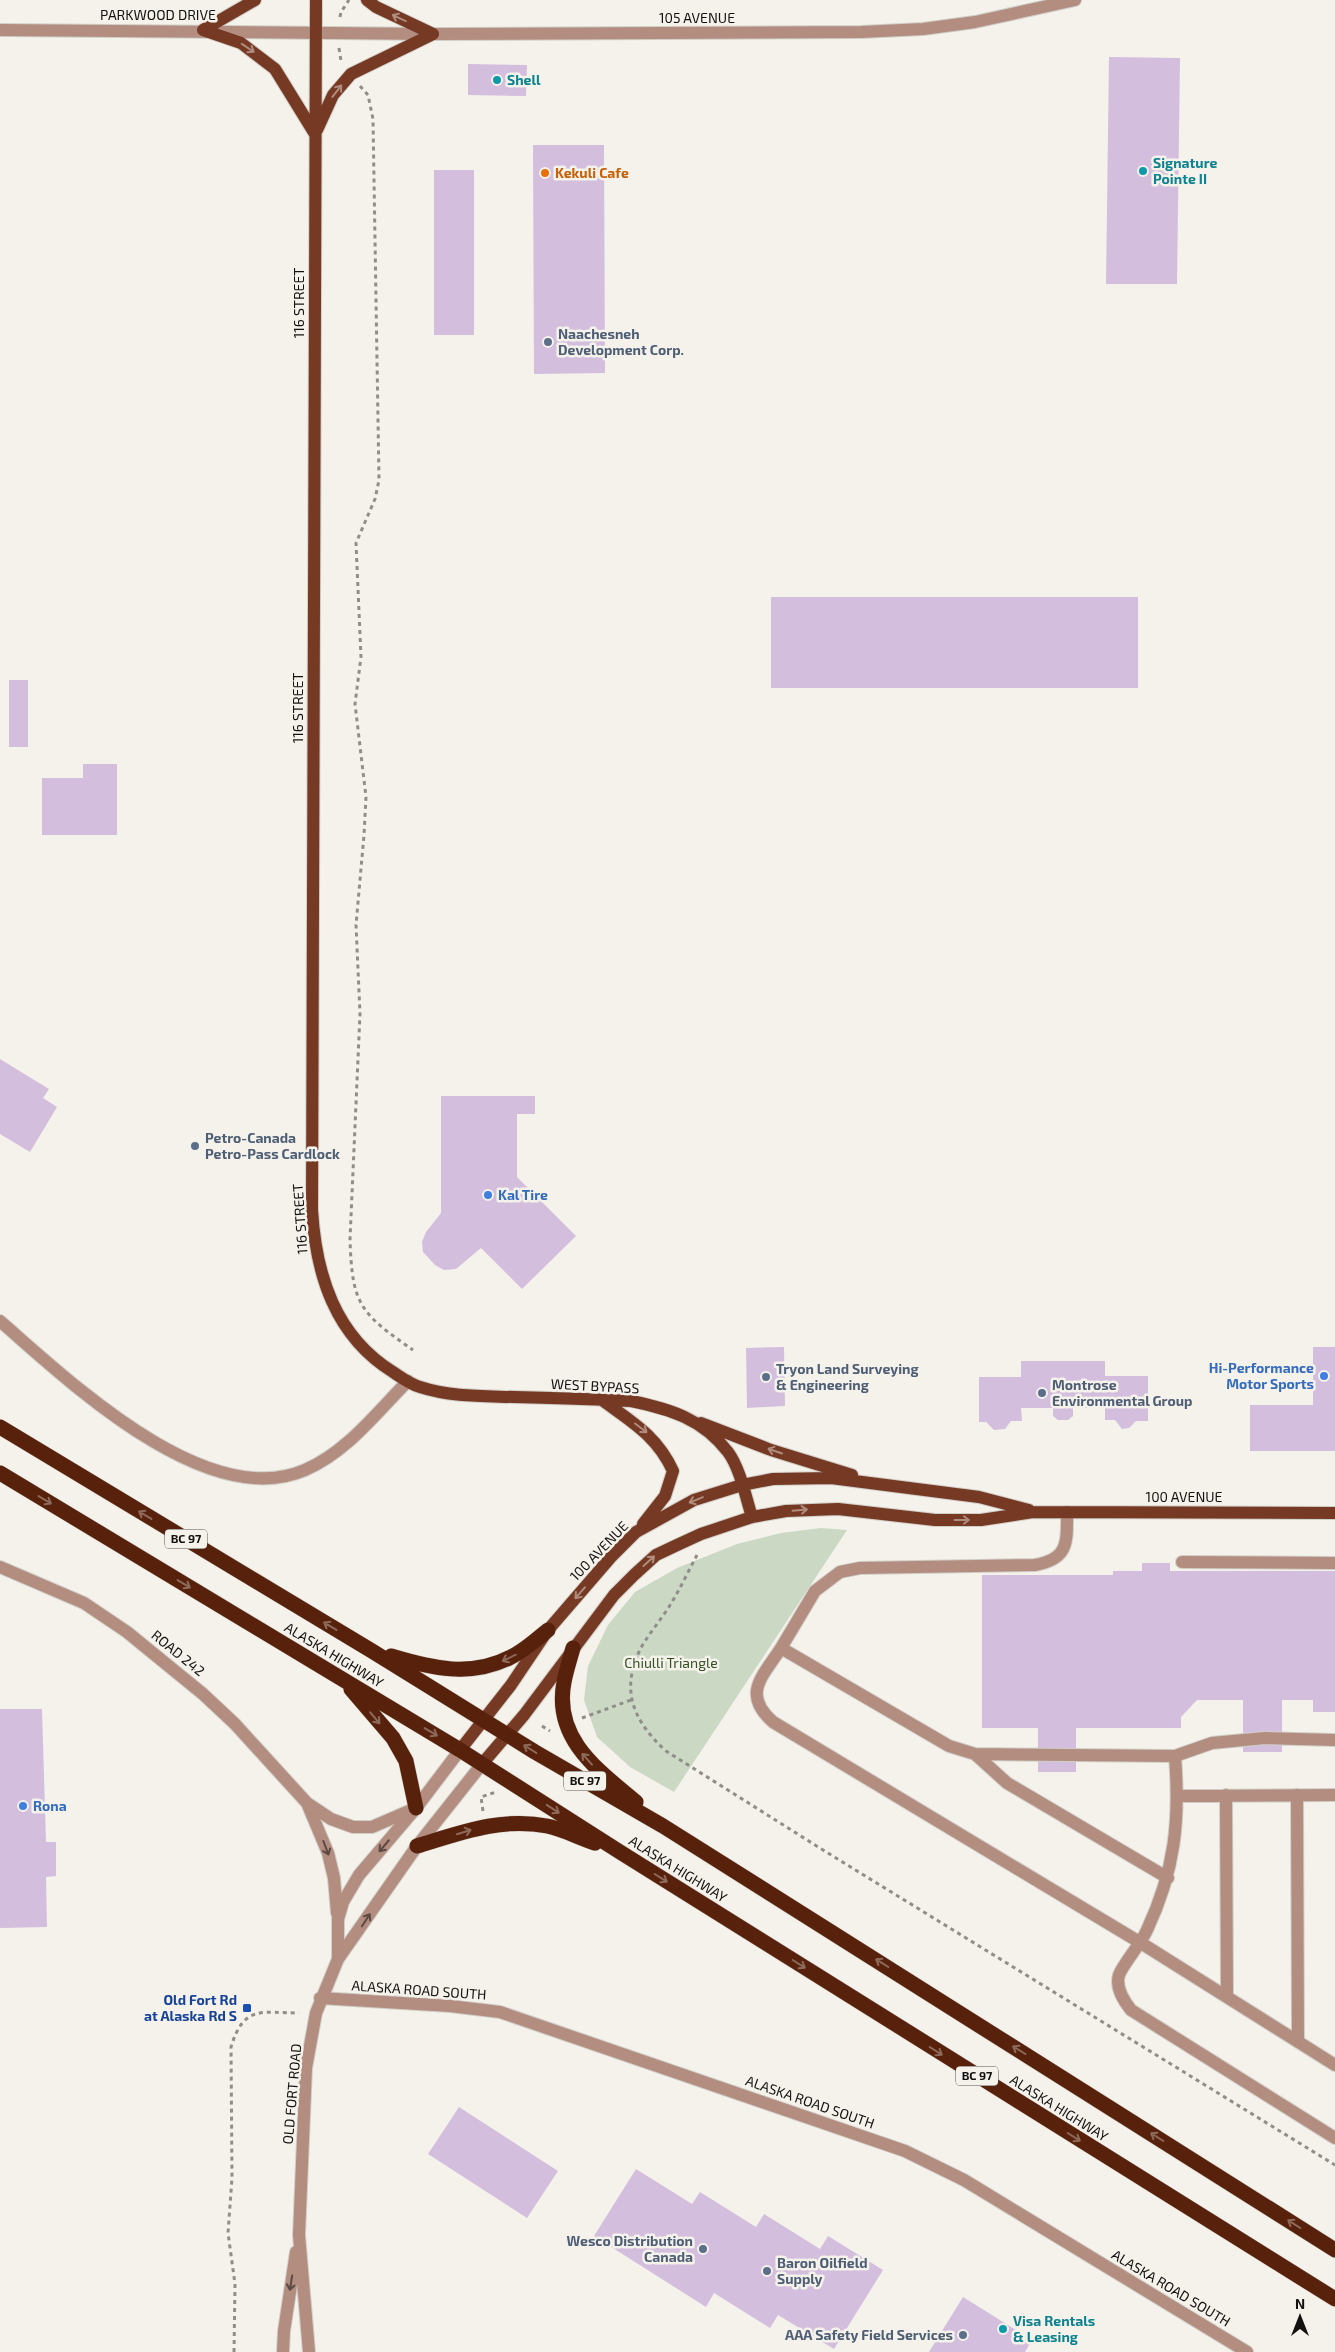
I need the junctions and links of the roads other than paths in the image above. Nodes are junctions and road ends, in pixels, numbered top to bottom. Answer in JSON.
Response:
{"nodes":[{"id":1,"x":256,"y":0,"type":"edge"},
{"id":2,"x":316,"y":0,"type":"edge"},
{"id":3,"x":367,"y":0,"type":"edge"},
{"id":4,"x":1076,"y":0,"type":"edge"},
{"id":5,"x":0,"y":30,"type":"edge"},
{"id":6,"x":202,"y":30,"type":"junction"},
{"id":7,"x":316,"y":33,"type":"junction"},
{"id":8,"x":433,"y":34,"type":"junction"},
{"id":9,"x":315,"y":134,"type":"junction"},
{"id":10,"x":0,"y":1321,"type":"edge"},
{"id":11,"x":408,"y":1382,"type":"junction"},
{"id":12,"x":602,"y":1400,"type":"junction"},
{"id":13,"x":696,"y":1421,"type":"junction"},
{"id":14,"x":0,"y":1428,"type":"edge"},
{"id":15,"x":0,"y":1473,"type":"edge"},
{"id":16,"x":889,"y":1484,"type":"junction"},
{"id":17,"x":742,"y":1485,"type":"junction"},
{"id":18,"x":1034,"y":1512,"type":"junction"},
{"id":19,"x":1067,"y":1512,"type":"junction"},
{"id":20,"x":1335,"y":1513,"type":"edge"},
{"id":21,"x":752,"y":1517,"type":"junction"},
{"id":22,"x":636,"y":1532,"type":"junction"},
{"id":23,"x":1182,"y":1562,"type":"dead end"},
{"id":24,"x":1335,"y":1563,"type":"edge"},
{"id":25,"x":0,"y":1567,"type":"edge"},
{"id":26,"x":548,"y":1630,"type":"junction"},
{"id":27,"x":573,"y":1648,"type":"junction"},
{"id":28,"x":781,"y":1648,"type":"junction"},
{"id":29,"x":372,"y":1651,"type":"junction"},
{"id":30,"x":344,"y":1681,"type":"junction"},
{"id":31,"x":485,"y":1720,"type":"junction"},
{"id":32,"x":507,"y":1734,"type":"junction"},
{"id":33,"x":1335,"y":1740,"type":"edge"},
{"id":34,"x":460,"y":1750,"type":"junction"},
{"id":35,"x":975,"y":1754,"type":"junction"},
{"id":36,"x":1175,"y":1756,"type":"junction"},
{"id":37,"x":482,"y":1764,"type":"junction"},
{"id":38,"x":1226,"y":1795,"type":"junction"},
{"id":39,"x":1297,"y":1795,"type":"junction"},
{"id":40,"x":1335,"y":1795,"type":"edge"},
{"id":41,"x":1178,"y":1796,"type":"junction"},
{"id":42,"x":307,"y":1803,"type":"junction"},
{"id":43,"x":416,"y":1808,"type":"junction"},
{"id":44,"x":663,"y":1826,"type":"junction"},
{"id":45,"x":417,"y":1846,"type":"junction"},
{"id":46,"x":620,"y":1852,"type":"junction"},
{"id":47,"x":1168,"y":1878,"type":"junction"},
{"id":48,"x":338,"y":1919,"type":"junction"},
{"id":49,"x":1141,"y":1943,"type":"junction"},
{"id":50,"x":338,"y":1960,"type":"junction"},
{"id":51,"x":1227,"y":1997,"type":"junction"},
{"id":52,"x":320,"y":1998,"type":"junction"},
{"id":53,"x":1298,"y":2042,"type":"junction"},
{"id":54,"x":1335,"y":2065,"type":"edge"},
{"id":55,"x":1335,"y":2138,"type":"edge"},
{"id":56,"x":299,"y":2235,"type":"junction"},
{"id":57,"x":1335,"y":2250,"type":"edge"},
{"id":58,"x":1270,"y":2260,"type":"junction"},
{"id":59,"x":1335,"y":2289,"type":"edge"},
{"id":60,"x":1335,"y":2299,"type":"edge"},
{"id":61,"x":284,"y":2352,"type":"edge"},
{"id":62,"x":309,"y":2352,"type":"edge"},
{"id":63,"x":1247,"y":2352,"type":"edge"}],
"edges":[{"from":1,"to":6,"type":"main road"},
{"from":2,"to":7,"type":"main road","name":"116 STREET"},
{"from":8,"to":3,"type":"main road","one_way":true},
{"from":4,"to":8,"type":"street","name":"105 AVENUE"},
{"from":5,"to":6,"type":"street","name":"PARKWOOD DRIVE"},
{"from":6,"to":7,"type":"street","name":"PARKWOOD DRIVE"},
{"from":6,"to":9,"type":"main road","one_way":true},
{"from":7,"to":8,"type":"street","name":"105 AVENUE"},
{"from":7,"to":9,"type":"main road","name":"116 STREET"},
{"from":9,"to":8,"type":"main road","one_way":true},
{"from":9,"to":11,"type":"main road","name":"116 STREET"},
{"from":10,"to":11,"type":"street"},
{"from":11,"to":12,"type":"main road","name":"WEST BYPASS"},
{"from":12,"to":13,"type":"main road","name":"WEST BYPASS"},
{"from":12,"to":22,"type":"main road","one_way":true},
{"from":16,"to":13,"type":"main road","one_way":true},
{"from":13,"to":17,"type":"main road","name":"WEST BYPASS"},
{"from":29,"to":14,"type":"highway","name":"ALASKA HIGHWAY","number":"BC 97","one_way":true},
{"from":15,"to":30,"type":"highway","name":"ALASKA HIGHWAY","number":"BC 97","one_way":true},
{"from":16,"to":17,"type":"main road","name":"100 AVENUE"},
{"from":16,"to":18,"type":"main road","name":"100 AVENUE"},
{"from":17,"to":21,"type":"main road","name":"WEST BYPASS"},
{"from":17,"to":22,"type":"main road","name":"100 AVENUE","one_way":true},
{"from":18,"to":19,"type":"main road","name":"100 AVENUE"},
{"from":21,"to":18,"type":"main road","name":"100 AVENUE","one_way":true},
{"from":19,"to":20,"type":"main road","name":"100 AVENUE"},
{"from":19,"to":28,"type":"street"},
{"from":27,"to":21,"type":"main road","name":"100 AVENUE","one_way":true},
{"from":22,"to":26,"type":"main road","name":"100 AVENUE","one_way":true},
{"from":23,"to":24,"type":"street"},
{"from":25,"to":42,"type":"street","name":"ROAD 242"},
{"from":26,"to":29,"type":"highway","one_way":true},
{"from":26,"to":31,"type":"main road","name":"100 AVENUE"},
{"from":27,"to":32,"type":"main road","name":"100 AVENUE"},
{"from":44,"to":27,"type":"highway","one_way":true},
{"from":28,"to":35,"type":"street"},
{"from":28,"to":49,"type":"street"},
{"from":29,"to":31,"type":"highway","name":"ALASKA HIGHWAY","number":"BC 97"},
{"from":30,"to":34,"type":"highway","name":"ALASKA HIGHWAY","number":"BC 97","one_way":true},
{"from":30,"to":43,"type":"highway","one_way":true},
{"from":31,"to":32,"type":"highway","name":"ALASKA HIGHWAY","number":"BC 97"},
{"from":31,"to":34,"type":"main road","name":"100 AVENUE"},
{"from":32,"to":37,"type":"main road","name":"100 AVENUE"},
{"from":44,"to":32,"type":"highway","name":"ALASKA HIGHWAY","number":"BC 97","one_way":true},
{"from":33,"to":36,"type":"street"},
{"from":34,"to":37,"type":"highway","name":"ALASKA HIGHWAY","number":"BC 97"},
{"from":34,"to":43,"type":"street","name":"OLD FORT ROAD"},
{"from":35,"to":36,"type":"street"},
{"from":35,"to":47,"type":"street"},
{"from":36,"to":41,"type":"street"},
{"from":37,"to":45,"type":"street","name":"OLD FORT ROAD"},
{"from":37,"to":46,"type":"highway","name":"ALASKA HIGHWAY","number":"BC 97","one_way":true},
{"from":38,"to":39,"type":"street"},
{"from":38,"to":41,"type":"street"},
{"from":38,"to":51,"type":"street"},
{"from":39,"to":40,"type":"street"},
{"from":39,"to":53,"type":"street"},
{"from":41,"to":47,"type":"street"},
{"from":42,"to":43,"type":"street","name":"ROAD 242"},
{"from":42,"to":48,"type":"street","name":"ROAD 242","one_way":true},
{"from":43,"to":48,"type":"street","name":"OLD FORT ROAD","one_way":true},
{"from":57,"to":44,"type":"highway","name":"ALASKA HIGHWAY","number":"BC 97","one_way":true},
{"from":45,"to":46,"type":"highway","one_way":true},
{"from":50,"to":45,"type":"street","name":"OLD FORT ROAD","one_way":true},
{"from":46,"to":58,"type":"highway","name":"ALASKA HIGHWAY","number":"BC 97","one_way":true},
{"from":47,"to":49,"type":"street"},
{"from":48,"to":50,"type":"street","name":"OLD FORT ROAD"},
{"from":49,"to":51,"type":"street"},
{"from":49,"to":55,"type":"street"},
{"from":50,"to":52,"type":"street","name":"OLD FORT ROAD"},
{"from":51,"to":53,"type":"street"},
{"from":52,"to":56,"type":"street","name":"OLD FORT ROAD"},
{"from":52,"to":63,"type":"street","name":"ALASKA ROAD SOUTH"},
{"from":53,"to":54,"type":"street"},
{"from":56,"to":61,"type":"street","name":"OLD FORT ROAD","one_way":true},
{"from":56,"to":62,"type":"street","name":"OLD FORT ROAD"},
{"from":58,"to":59,"type":"highway"},
{"from":58,"to":60,"type":"highway","name":"ALASKA HIGHWAY","number":"BC 97"}]}
